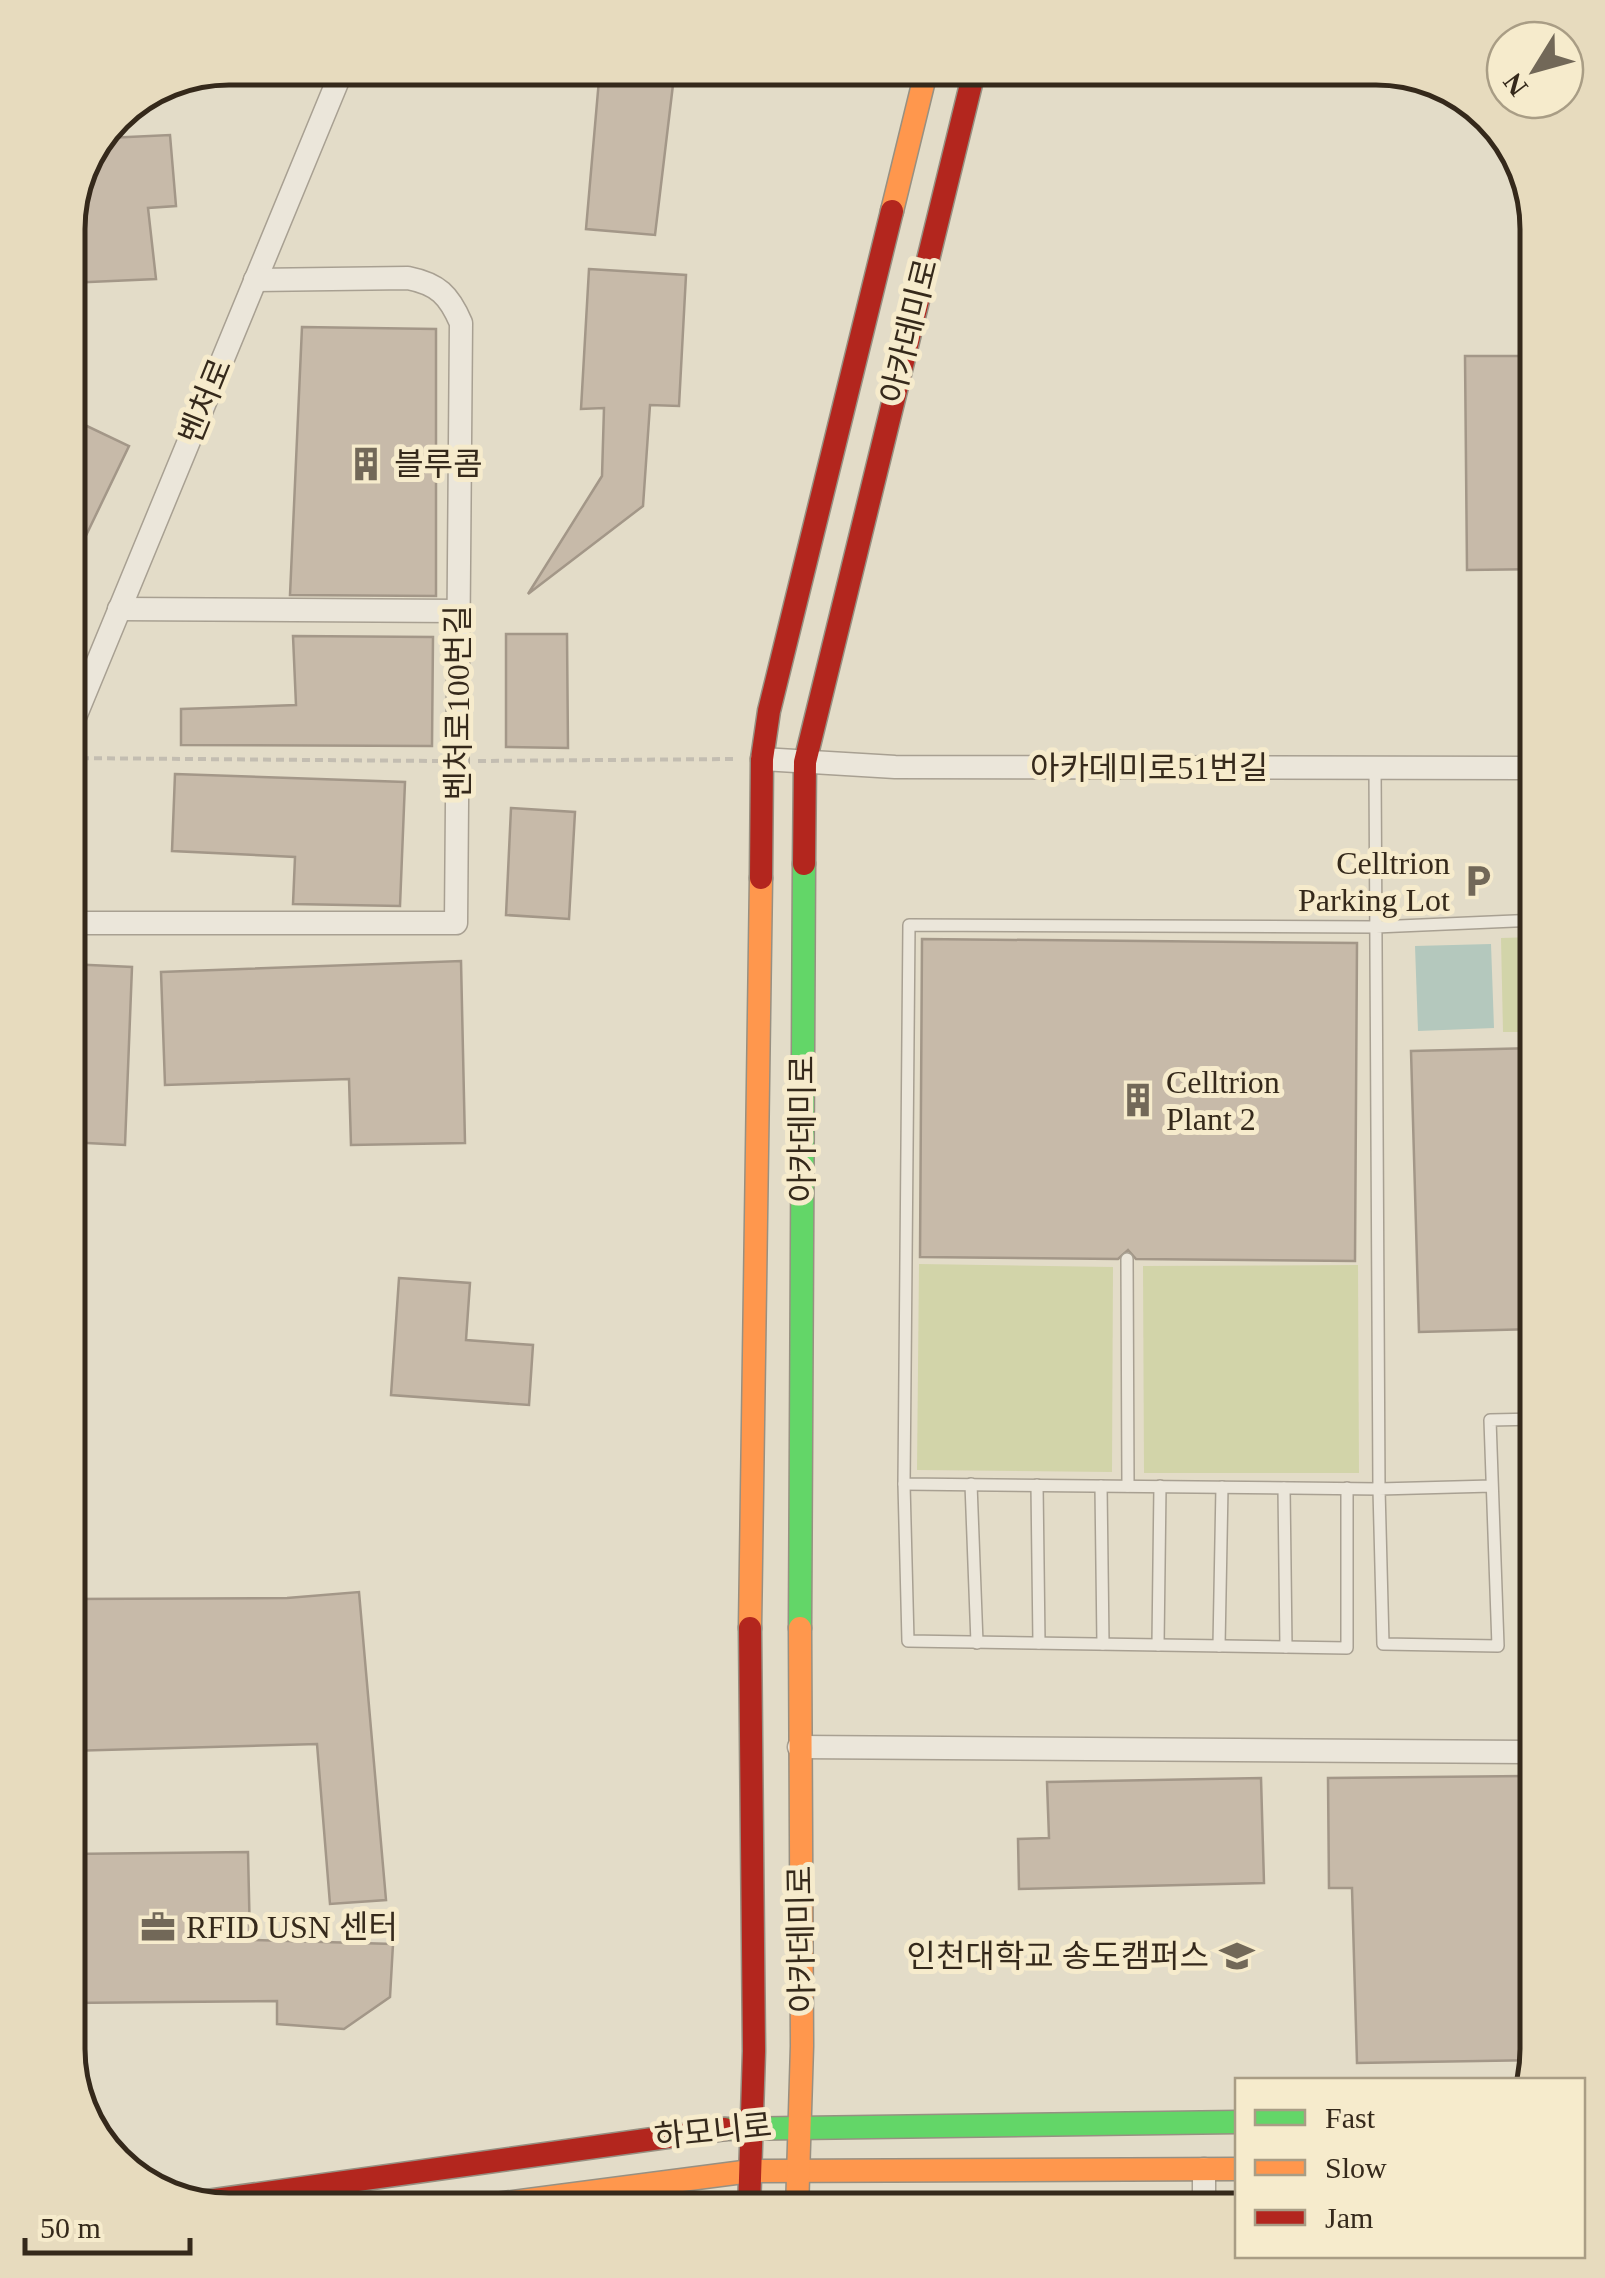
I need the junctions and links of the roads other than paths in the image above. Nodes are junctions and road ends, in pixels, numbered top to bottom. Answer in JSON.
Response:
{"nodes":[{"id":1,"x":336,"y":85,"type":"edge"},
{"id":2,"x":923,"y":85,"type":"edge"},
{"id":3,"x":971,"y":85,"type":"edge"},
{"id":4,"x":255,"y":280,"type":"junction"},
{"id":5,"x":119,"y":609,"type":"junction"},
{"id":6,"x":459,"y":611,"type":"junction"},
{"id":7,"x":85,"y":692,"type":"edge"},
{"id":8,"x":762,"y":759,"type":"junction"},
{"id":9,"x":804,"y":762,"type":"junction"},
{"id":10,"x":1375,"y":768,"type":"junction"},
{"id":11,"x":1520,"y":768,"type":"edge"},
{"id":12,"x":1520,"y":921,"type":"edge"},
{"id":13,"x":85,"y":923,"type":"edge"},
{"id":14,"x":1376,"y":927,"type":"junction"},
{"id":15,"x":1127,"y":1259,"type":"dead end"},
{"id":16,"x":1520,"y":1419,"type":"edge"},
{"id":17,"x":904,"y":1484,"type":"junction"},
{"id":18,"x":971,"y":1484,"type":"junction"},
{"id":19,"x":1038,"y":1485,"type":"junction"},
{"id":20,"x":1101,"y":1486,"type":"junction"},
{"id":21,"x":1128,"y":1486,"type":"junction"},
{"id":22,"x":1160,"y":1486,"type":"junction"},
{"id":23,"x":1492,"y":1486,"type":"junction"},
{"id":24,"x":1222,"y":1487,"type":"junction"},
{"id":25,"x":1284,"y":1488,"type":"junction"},
{"id":26,"x":1347,"y":1488,"type":"junction"},
{"id":27,"x":1378,"y":1488,"type":"junction"},
{"id":28,"x":977,"y":1642,"type":"junction"},
{"id":29,"x":1039,"y":1643,"type":"junction"},
{"id":30,"x":1103,"y":1644,"type":"junction"},
{"id":31,"x":1158,"y":1645,"type":"junction"},
{"id":32,"x":1219,"y":1646,"type":"junction"},
{"id":33,"x":1286,"y":1647,"type":"junction"},
{"id":34,"x":799,"y":1747,"type":"junction"},
{"id":35,"x":1520,"y":1752,"type":"edge"},
{"id":36,"x":1235,"y":2122,"type":"edge"},
{"id":37,"x":800,"y":2124,"type":"junction"},
{"id":38,"x":752,"y":2125,"type":"junction"},
{"id":39,"x":1204,"y":2169,"type":"junction"},
{"id":40,"x":1235,"y":2169,"type":"edge"},
{"id":41,"x":798,"y":2170,"type":"junction"},
{"id":42,"x":750,"y":2171,"type":"junction"},
{"id":43,"x":259,"y":2193,"type":"edge"},
{"id":44,"x":581,"y":2193,"type":"edge"},
{"id":45,"x":749,"y":2193,"type":"edge"},
{"id":46,"x":798,"y":2193,"type":"edge"},
{"id":47,"x":1204,"y":2193,"type":"edge"}],
"edges":[{"from":1,"to":4,"type":"street","name":"벤처로"},
{"from":2,"to":8,"type":"main road","name":"아카데미로"},
{"from":3,"to":9,"type":"main road","name":"아카데미로"},
{"from":4,"to":5,"type":"street","name":"벤처로"},
{"from":4,"to":6,"type":"street","name":"벤처로100번길"},
{"from":5,"to":6,"type":"street"},
{"from":5,"to":7,"type":"street","name":"벤처로"},
{"from":6,"to":13,"type":"street","name":"벤처로100번길"},
{"from":8,"to":9,"type":"street","name":"아카데미로51번길"},
{"from":8,"to":38,"type":"main road","name":"아카데미로"},
{"from":9,"to":10,"type":"street","name":"아카데미로51번길"},
{"from":9,"to":34,"type":"main road","name":"아카데미로"},
{"from":10,"to":11,"type":"street","name":"아카데미로51번길"},
{"from":10,"to":14,"type":"lane"},
{"from":12,"to":14,"type":"lane"},
{"from":14,"to":17,"type":"lane"},
{"from":14,"to":27,"type":"lane"},
{"from":15,"to":21,"type":"lane"},
{"from":16,"to":23,"type":"lane"},
{"from":17,"to":18,"type":"lane"},
{"from":17,"to":28,"type":"lane"},
{"from":18,"to":19,"type":"lane"},
{"from":18,"to":28,"type":"lane"},
{"from":19,"to":20,"type":"lane"},
{"from":19,"to":29,"type":"lane"},
{"from":20,"to":21,"type":"lane"},
{"from":20,"to":30,"type":"lane"},
{"from":21,"to":22,"type":"lane"},
{"from":22,"to":24,"type":"lane"},
{"from":22,"to":31,"type":"lane"},
{"from":23,"to":27,"type":"lane"},
{"from":23,"to":27,"type":"lane"},
{"from":24,"to":25,"type":"lane"},
{"from":24,"to":32,"type":"lane"},
{"from":25,"to":26,"type":"lane"},
{"from":25,"to":33,"type":"lane"},
{"from":26,"to":27,"type":"lane"},
{"from":26,"to":33,"type":"lane"},
{"from":28,"to":29,"type":"lane"},
{"from":29,"to":30,"type":"lane"},
{"from":30,"to":31,"type":"lane"},
{"from":31,"to":32,"type":"lane"},
{"from":32,"to":33,"type":"lane"},
{"from":34,"to":35,"type":"street"},
{"from":34,"to":37,"type":"main road","name":"아카데미로"},
{"from":36,"to":37,"type":"main road","name":"하모니로"},
{"from":37,"to":38,"type":"main road","name":"하모니로"},
{"from":37,"to":41,"type":"main road","name":"아카데미로"},
{"from":38,"to":42,"type":"main road","name":"아카데미로"},
{"from":38,"to":43,"type":"main road","name":"하모니로"},
{"from":39,"to":40,"type":"main road","name":"하모니로"},
{"from":39,"to":41,"type":"main road","name":"하모니로"},
{"from":39,"to":47,"type":"street"},
{"from":41,"to":42,"type":"main road","name":"하모니로"},
{"from":41,"to":46,"type":"main road","name":"아카데미로"},
{"from":42,"to":44,"type":"main road","name":"하모니로"},
{"from":42,"to":45,"type":"main road","name":"아카데미로"}]}
